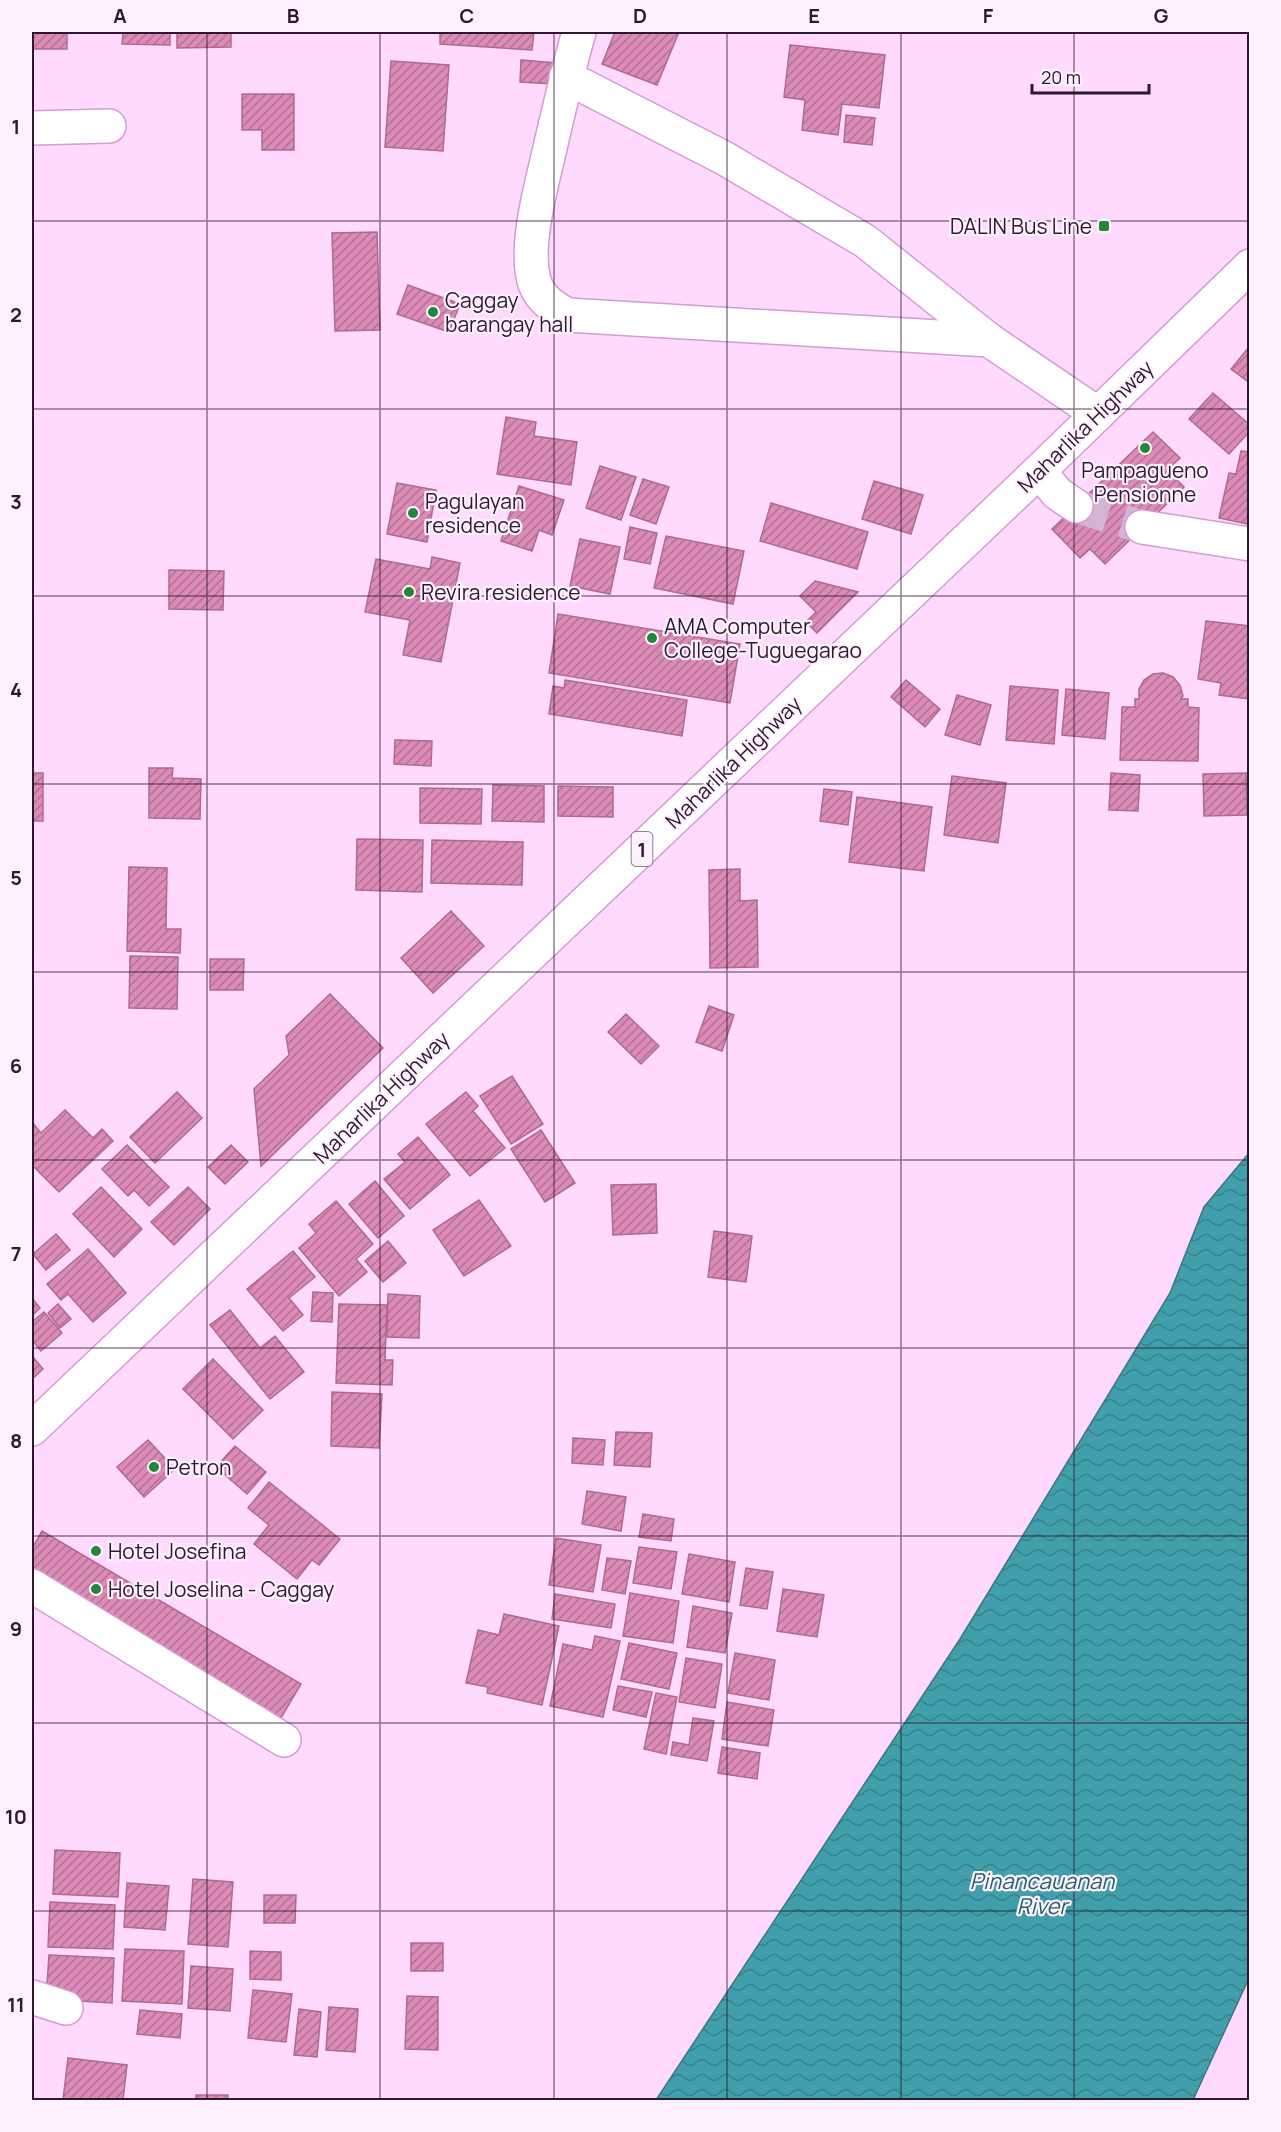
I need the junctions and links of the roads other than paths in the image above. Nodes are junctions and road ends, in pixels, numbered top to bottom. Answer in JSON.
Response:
{"nodes":[{"id":1,"x":579,"y":32,"type":"edge"},
{"id":2,"x":566,"y":77,"type":"junction"},
{"id":3,"x":109,"y":126,"type":"dead end"},
{"id":4,"x":32,"y":128,"type":"edge"},
{"id":5,"x":1250,"y":266,"type":"edge"},
{"id":6,"x":989,"y":340,"type":"junction"},
{"id":7,"x":1098,"y":414,"type":"junction"},
{"id":8,"x":1039,"y":471,"type":"junction"},
{"id":9,"x":1076,"y":506,"type":"tunnel mouth"},
{"id":10,"x":1142,"y":527,"type":"tunnel mouth"},
{"id":11,"x":1250,"y":544,"type":"edge"},
{"id":12,"x":32,"y":1429,"type":"edge"},
{"id":13,"x":32,"y":1586,"type":"edge"},
{"id":14,"x":284,"y":1740,"type":"dead end"},
{"id":15,"x":32,"y":1997,"type":"edge"},
{"id":16,"x":66,"y":2008,"type":"dead end"}],
"edges":[{"from":1,"to":2,"type":"main road"},
{"from":2,"to":6,"type":"main road"},
{"from":2,"to":6,"type":"main road"},
{"from":3,"to":4,"type":"main road"},
{"from":5,"to":7,"type":"main road","name":"Maharlika Highway","number":"1"},
{"from":6,"to":7,"type":"main road"},
{"from":7,"to":8,"type":"main road","name":"Maharlika Highway","number":"1"},
{"from":8,"to":9,"type":"main road"},
{"from":8,"to":12,"type":"main road","name":"Maharlika Highway","number":"1"},
{"from":10,"to":11,"type":"main road"},
{"from":13,"to":14,"type":"main road"},
{"from":15,"to":16,"type":"main road"}]}
